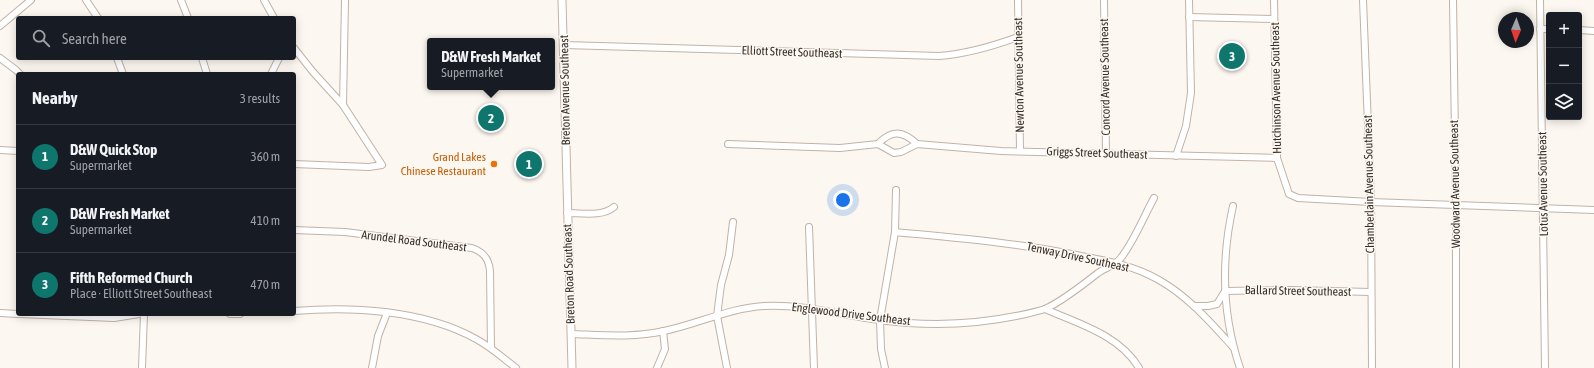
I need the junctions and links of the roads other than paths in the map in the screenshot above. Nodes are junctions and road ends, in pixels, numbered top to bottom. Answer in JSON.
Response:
{"nodes":[{"id":1,"x":31,"y":0,"type":"edge"},
{"id":2,"x":86,"y":0,"type":"edge"},
{"id":3,"x":181,"y":0,"type":"edge"},
{"id":4,"x":264,"y":0,"type":"edge"},
{"id":5,"x":345,"y":0,"type":"edge"},
{"id":6,"x":562,"y":0,"type":"edge"},
{"id":7,"x":1018,"y":0,"type":"edge"},
{"id":8,"x":1104,"y":0,"type":"edge"},
{"id":9,"x":1189,"y":0,"type":"edge"},
{"id":10,"x":1274,"y":0,"type":"edge"},
{"id":11,"x":1363,"y":0,"type":"edge"},
{"id":12,"x":1453,"y":0,"type":"edge"},
{"id":13,"x":1540,"y":0,"type":"edge"},
{"id":14,"x":97,"y":16,"type":"edge"},
{"id":15,"x":187,"y":16,"type":"edge"},
{"id":16,"x":273,"y":16,"type":"edge"},
{"id":17,"x":1189,"y":18,"type":"junction"},
{"id":18,"x":1274,"y":19,"type":"junction"},
{"id":19,"x":0,"y":26,"type":"edge"},
{"id":20,"x":1540,"y":29,"type":"junction"},
{"id":21,"x":1546,"y":29,"type":"edge"},
{"id":22,"x":1582,"y":30,"type":"edge"},
{"id":23,"x":1594,"y":31,"type":"edge"},
{"id":24,"x":1018,"y":37,"type":"junction"},
{"id":25,"x":564,"y":45,"type":"junction"},
{"id":26,"x":296,"y":51,"type":"edge"},
{"id":27,"x":0,"y":58,"type":"edge"},
{"id":28,"x":118,"y":60,"type":"edge"},
{"id":29,"x":203,"y":60,"type":"edge"},
{"id":30,"x":278,"y":60,"type":"edge"},
{"id":31,"x":18,"y":72,"type":"edge"},
{"id":32,"x":122,"y":72,"type":"edge"},
{"id":33,"x":206,"y":72,"type":"edge"},
{"id":34,"x":272,"y":72,"type":"edge"},
{"id":35,"x":343,"y":105,"type":"junction"},
{"id":36,"x":728,"y":144,"type":"dead end"},
{"id":37,"x":878,"y":144,"type":"junction"},
{"id":38,"x":917,"y":144,"type":"junction"},
{"id":39,"x":0,"y":150,"type":"edge"},
{"id":40,"x":16,"y":151,"type":"edge"},
{"id":41,"x":1020,"y":151,"type":"junction"},
{"id":42,"x":1106,"y":154,"type":"junction"},
{"id":43,"x":1176,"y":156,"type":"junction"},
{"id":44,"x":1277,"y":158,"type":"junction"},
{"id":45,"x":296,"y":164,"type":"edge"},
{"id":46,"x":567,"y":180,"type":"joint"},
{"id":47,"x":896,"y":190,"type":"dead end"},
{"id":48,"x":1154,"y":198,"type":"dead end"},
{"id":49,"x":1371,"y":202,"type":"junction"},
{"id":50,"x":1233,"y":206,"type":"dead end"},
{"id":51,"x":1456,"y":206,"type":"junction"},
{"id":52,"x":614,"y":207,"type":"dead end"},
{"id":53,"x":1543,"y":208,"type":"junction"},
{"id":54,"x":1594,"y":210,"type":"edge"},
{"id":55,"x":567,"y":213,"type":"junction"},
{"id":56,"x":733,"y":222,"type":"dead end"},
{"id":57,"x":809,"y":226,"type":"dead end"},
{"id":58,"x":296,"y":230,"type":"edge"},
{"id":59,"x":895,"y":232,"type":"junction"},
{"id":60,"x":1116,"y":263,"type":"junction"},
{"id":61,"x":1225,"y":291,"type":"junction"},
{"id":62,"x":1371,"y":292,"type":"junction"},
{"id":63,"x":1194,"y":306,"type":"junction"},
{"id":64,"x":1045,"y":308,"type":"junction"},
{"id":65,"x":811,"y":309,"type":"junction"},
{"id":66,"x":296,"y":311,"type":"edge"},
{"id":67,"x":0,"y":313,"type":"edge"},
{"id":68,"x":387,"y":313,"type":"junction"},
{"id":69,"x":16,"y":314,"type":"edge"},
{"id":70,"x":144,"y":316,"type":"edge"},
{"id":71,"x":717,"y":316,"type":"junction"},
{"id":72,"x":880,"y":320,"type":"junction"},
{"id":73,"x":663,"y":332,"type":"junction"},
{"id":74,"x":571,"y":334,"type":"junction"},
{"id":75,"x":1233,"y":347,"type":"junction"},
{"id":76,"x":491,"y":348,"type":"junction"},
{"id":77,"x":142,"y":368,"type":"edge"},
{"id":78,"x":372,"y":368,"type":"edge"},
{"id":79,"x":516,"y":368,"type":"edge"},
{"id":80,"x":572,"y":368,"type":"edge"},
{"id":81,"x":657,"y":368,"type":"edge"},
{"id":82,"x":727,"y":368,"type":"edge"},
{"id":83,"x":814,"y":368,"type":"edge"},
{"id":84,"x":885,"y":368,"type":"edge"},
{"id":85,"x":1139,"y":368,"type":"edge"},
{"id":86,"x":1240,"y":368,"type":"edge"},
{"id":87,"x":1372,"y":368,"type":"edge"},
{"id":88,"x":1456,"y":368,"type":"edge"},
{"id":89,"x":1545,"y":368,"type":"edge"}],
"edges":[{"from":1,"to":19,"type":"street"},
{"from":2,"to":14,"type":"street"},
{"from":3,"to":15,"type":"street"},
{"from":4,"to":16,"type":"street"},
{"from":5,"to":35,"type":"street"},
{"from":6,"to":25,"type":"main road","name":"Breton Avenue Southeast"},
{"from":7,"to":24,"type":"street","name":"Newton Avenue Southeast"},
{"from":8,"to":42,"type":"street","name":"Concord Avenue Southeast"},
{"from":9,"to":17,"type":"street"},
{"from":10,"to":18,"type":"street","name":"Hutchinson Avenue Southeast"},
{"from":11,"to":49,"type":"street","name":"Chamberlain Avenue Southeast"},
{"from":12,"to":51,"type":"street","name":"Woodward Avenue Southeast"},
{"from":13,"to":20,"type":"street","name":"Lotus Avenue Southeast"},
{"from":17,"to":18,"type":"street"},
{"from":17,"to":43,"type":"street"},
{"from":18,"to":44,"type":"street","name":"Hutchinson Avenue Southeast"},
{"from":20,"to":21,"type":"street"},
{"from":20,"to":53,"type":"street","name":"Lotus Avenue Southeast"},
{"from":22,"to":23,"type":"street"},
{"from":24,"to":25,"type":"street","name":"Elliott Street Southeast"},
{"from":24,"to":41,"type":"street","name":"Newton Avenue Southeast"},
{"from":25,"to":46,"type":"main road","name":"Breton Avenue Southeast"},
{"from":26,"to":35,"type":"street"},
{"from":27,"to":31,"type":"street"},
{"from":28,"to":32,"type":"street"},
{"from":29,"to":33,"type":"street"},
{"from":30,"to":34,"type":"street"},
{"from":35,"to":45,"type":"street"},
{"from":36,"to":37,"type":"street","name":"Griggs Street Southeast"},
{"from":37,"to":38,"type":"street","name":"Griggs Street Southeast"},
{"from":37,"to":38,"type":"street","name":"Griggs Street Southeast"},
{"from":38,"to":41,"type":"street","name":"Griggs Street Southeast"},
{"from":39,"to":40,"type":"street"},
{"from":41,"to":42,"type":"street","name":"Griggs Street Southeast"},
{"from":42,"to":43,"type":"street","name":"Griggs Street Southeast"},
{"from":43,"to":44,"type":"street","name":"Griggs Street Southeast"},
{"from":44,"to":49,"type":"street","name":"Hutchinson Avenue Southeast"},
{"from":46,"to":55,"type":"main road","name":"Breton Road Southeast"},
{"from":47,"to":59,"type":"street"},
{"from":48,"to":60,"type":"street","name":"Englewood Drive Southeast"},
{"from":49,"to":51,"type":"street"},
{"from":49,"to":62,"type":"street","name":"Chamberlain Avenue Southeast"},
{"from":50,"to":61,"type":"street"},
{"from":51,"to":53,"type":"street"},
{"from":51,"to":88,"type":"street","name":"Woodward Avenue Southeast"},
{"from":52,"to":55,"type":"street"},
{"from":53,"to":54,"type":"street"},
{"from":53,"to":89,"type":"street","name":"Lotus Avenue Southeast"},
{"from":55,"to":74,"type":"main road","name":"Breton Road Southeast"},
{"from":56,"to":71,"type":"street"},
{"from":57,"to":65,"type":"street"},
{"from":58,"to":76,"type":"street","name":"Arundel Road Southeast"},
{"from":59,"to":60,"type":"street","name":"Tenway Drive Southeast"},
{"from":59,"to":72,"type":"street"},
{"from":60,"to":63,"type":"street","name":"Tenway Drive Southeast"},
{"from":60,"to":64,"type":"street","name":"Englewood Drive Southeast"},
{"from":61,"to":62,"type":"street","name":"Ballard Street Southeast"},
{"from":61,"to":63,"type":"street"},
{"from":61,"to":75,"type":"street"},
{"from":62,"to":87,"type":"street","name":"Chamberlain Avenue Southeast"},
{"from":63,"to":75,"type":"street","name":"Tenway Drive Southeast"},
{"from":64,"to":72,"type":"street","name":"Englewood Drive Southeast"},
{"from":64,"to":85,"type":"street"},
{"from":65,"to":71,"type":"street","name":"Englewood Drive Southeast"},
{"from":65,"to":72,"type":"street","name":"Englewood Drive Southeast"},
{"from":65,"to":83,"type":"street"},
{"from":66,"to":68,"type":"street"},
{"from":67,"to":69,"type":"street"},
{"from":68,"to":76,"type":"street"},
{"from":68,"to":78,"type":"street"},
{"from":70,"to":77,"type":"street"},
{"from":71,"to":73,"type":"street","name":"Englewood Drive Southeast"},
{"from":71,"to":82,"type":"street"},
{"from":72,"to":84,"type":"street"},
{"from":73,"to":74,"type":"street","name":"Englewood Drive Southeast"},
{"from":73,"to":81,"type":"street"},
{"from":74,"to":80,"type":"main road","name":"Breton Road Southeast"},
{"from":75,"to":86,"type":"street"},
{"from":76,"to":79,"type":"street"}]}
